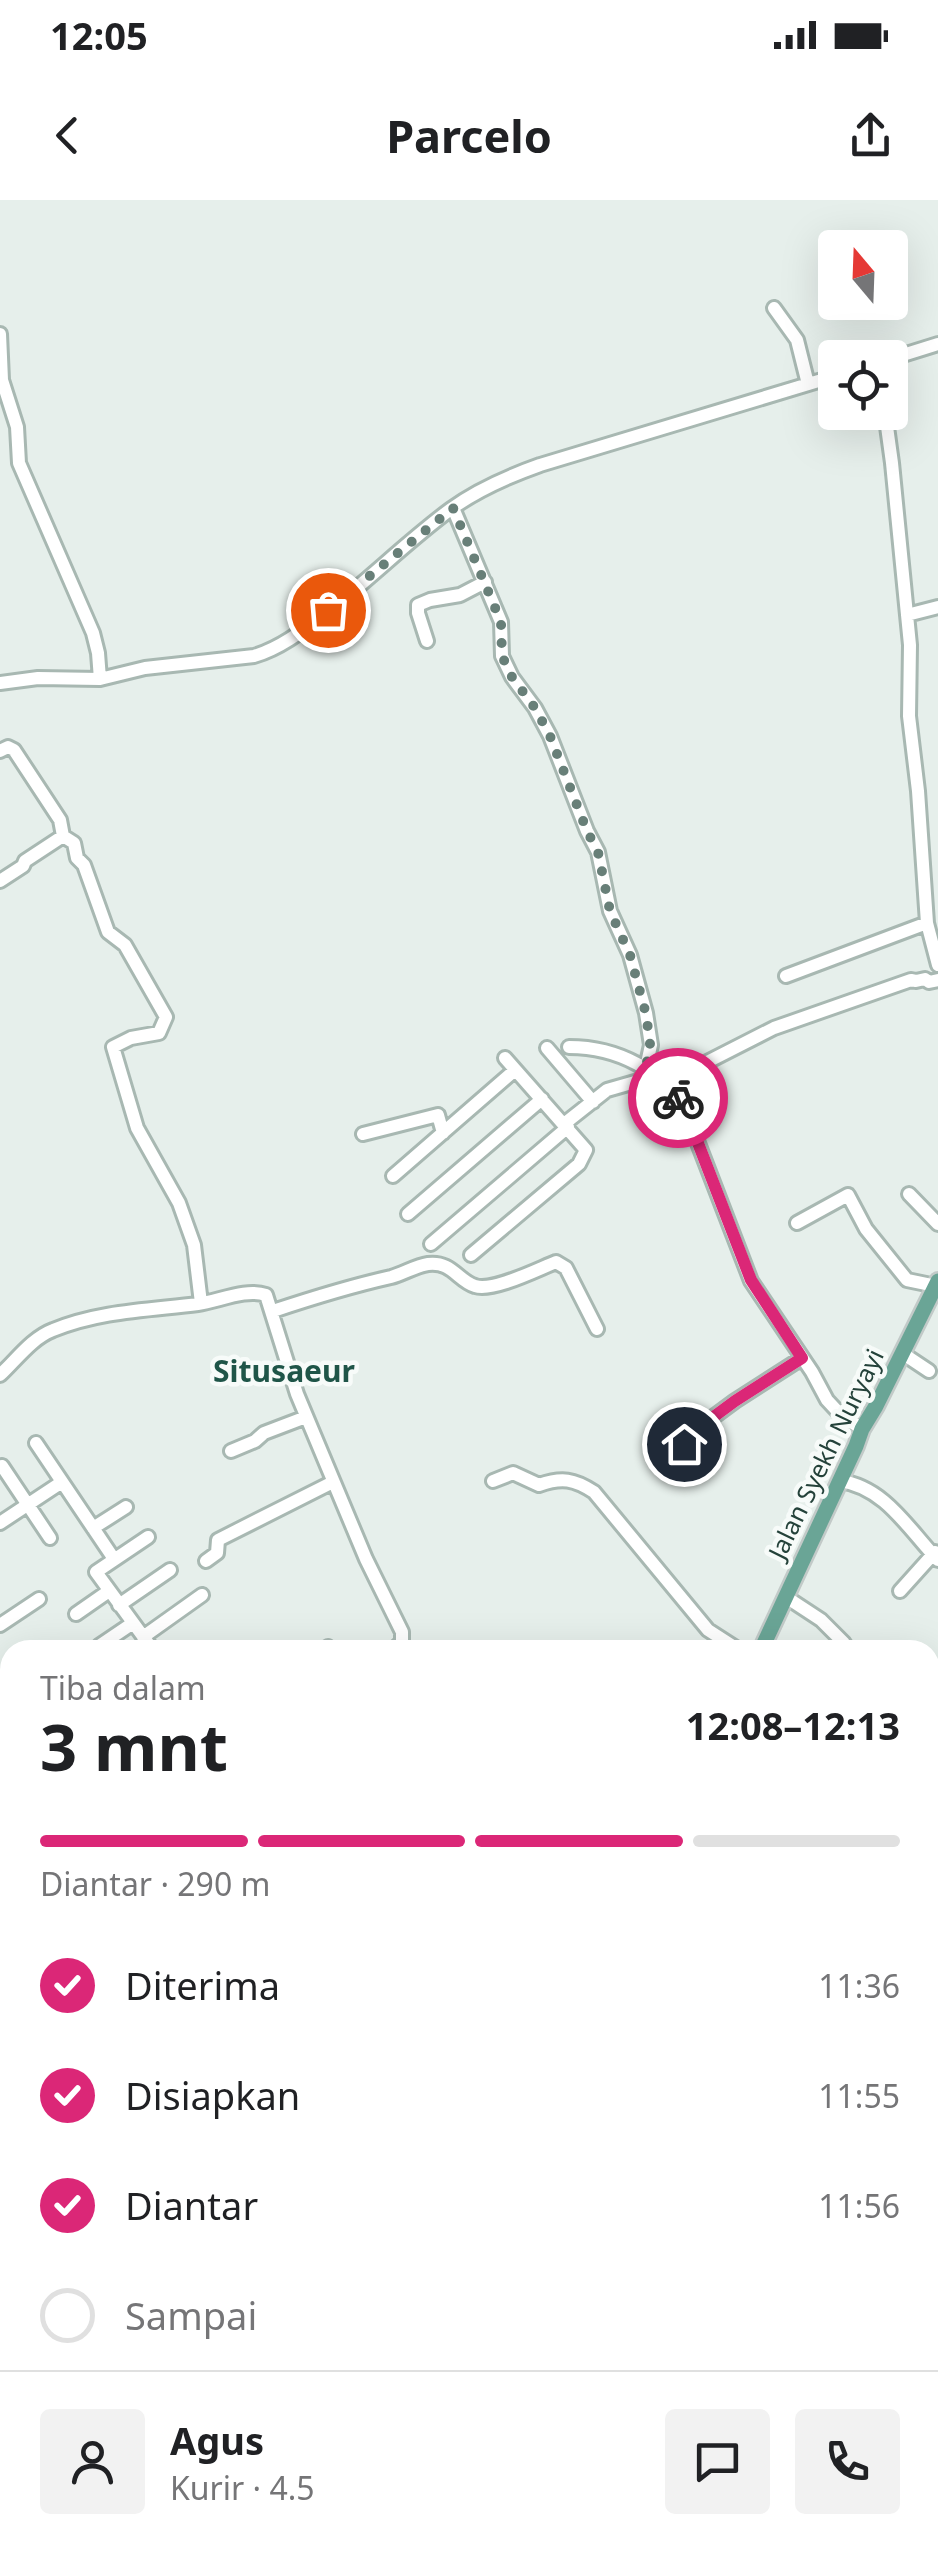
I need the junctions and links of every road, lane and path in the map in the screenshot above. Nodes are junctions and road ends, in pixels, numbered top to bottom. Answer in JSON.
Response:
{"nodes":[{"id":1,"x":774,"y":308,"type":"dead end"},
{"id":2,"x":0,"y":334,"type":"edge"},
{"id":3,"x":938,"y":344,"type":"edge"},
{"id":4,"x":908,"y":353,"type":"edge"},
{"id":5,"x":818,"y":381,"type":"edge"},
{"id":6,"x":808,"y":384,"type":"junction"},
{"id":7,"x":888,"y":430,"type":"edge"},
{"id":8,"x":453,"y":508,"type":"junction"},
{"id":9,"x":485,"y":582,"type":"junction"},
{"id":10,"x":938,"y":606,"type":"edge"},
{"id":11,"x":908,"y":615,"type":"junction"},
{"id":12,"x":427,"y":641,"type":"dead end"},
{"id":13,"x":100,"y":679,"type":"junction"},
{"id":14,"x":0,"y":683,"type":"edge"},
{"id":15,"x":0,"y":751,"type":"edge"},
{"id":16,"x":63,"y":836,"type":"junction"},
{"id":17,"x":0,"y":881,"type":"edge"},
{"id":18,"x":928,"y":923,"type":"junction"},
{"id":19,"x":938,"y":965,"type":"edge"},
{"id":20,"x":786,"y":976,"type":"dead end"},
{"id":21,"x":938,"y":980,"type":"edge"},
{"id":22,"x":569,"y":1047,"type":"dead end"},
{"id":23,"x":547,"y":1048,"type":"dead end"},
{"id":24,"x":505,"y":1058,"type":"dead end"},
{"id":25,"x":515,"y":1070,"type":"junction"},
{"id":26,"x":656,"y":1076,"type":"junction"},
{"id":27,"x":542,"y":1099,"type":"junction"},
{"id":28,"x":593,"y":1102,"type":"junction"},
{"id":29,"x":566,"y":1126,"type":"junction"},
{"id":30,"x":443,"y":1133,"type":"junction"},
{"id":31,"x":363,"y":1134,"type":"dead end"},
{"id":32,"x":393,"y":1176,"type":"dead end"},
{"id":33,"x":909,"y":1194,"type":"dead end"},
{"id":34,"x":408,"y":1214,"type":"dead end"},
{"id":35,"x":797,"y":1224,"type":"dead end"},
{"id":36,"x":938,"y":1224,"type":"edge"},
{"id":37,"x":432,"y":1244,"type":"dead end"},
{"id":38,"x":471,"y":1254,"type":"dead end"},
{"id":39,"x":937,"y":1284,"type":"edge"},
{"id":40,"x":201,"y":1303,"type":"junction"},
{"id":41,"x":272,"y":1311,"type":"junction"},
{"id":42,"x":597,"y":1329,"type":"dead end"},
{"id":43,"x":902,"y":1352,"type":"junction"},
{"id":44,"x":802,"y":1358,"type":"junction"},
{"id":45,"x":929,"y":1372,"type":"dead end"},
{"id":46,"x":0,"y":1374,"type":"edge"},
{"id":47,"x":306,"y":1417,"type":"junction"},
{"id":48,"x":862,"y":1429,"type":"junction"},
{"id":49,"x":36,"y":1443,"type":"dead end"},
{"id":50,"x":684,"y":1444,"type":"dead end"},
{"id":51,"x":231,"y":1451,"type":"dead end"},
{"id":52,"x":2,"y":1466,"type":"edge"},
{"id":53,"x":493,"y":1481,"type":"dead end"},
{"id":54,"x":840,"y":1481,"type":"junction"},
{"id":55,"x":62,"y":1482,"type":"junction"},
{"id":56,"x":333,"y":1482,"type":"junction"},
{"id":57,"x":28,"y":1505,"type":"junction"},
{"id":58,"x":126,"y":1507,"type":"dead end"},
{"id":59,"x":0,"y":1523,"type":"edge"},
{"id":60,"x":93,"y":1528,"type":"junction"},
{"id":61,"x":148,"y":1536,"type":"dead end"},
{"id":62,"x":50,"y":1538,"type":"dead end"},
{"id":63,"x":936,"y":1555,"type":"edge"},
{"id":64,"x":114,"y":1559,"type":"junction"},
{"id":65,"x":206,"y":1561,"type":"dead end"},
{"id":66,"x":170,"y":1570,"type":"dead end"},
{"id":67,"x":900,"y":1590,"type":"dead end"},
{"id":68,"x":110,"y":1591,"type":"junction"},
{"id":69,"x":202,"y":1595,"type":"dead end"},
{"id":70,"x":786,"y":1597,"type":"junction"},
{"id":71,"x":39,"y":1598,"type":"dead end"},
{"id":72,"x":120,"y":1604,"type":"junction"},
{"id":73,"x":76,"y":1614,"type":"dead end"},
{"id":74,"x":132,"y":1622,"type":"junction"},
{"id":75,"x":0,"y":1625,"type":"edge"},
{"id":76,"x":143,"y":1636,"type":"junction"},
{"id":77,"x":108,"y":1640,"type":"edge"},
{"id":78,"x":146,"y":1640,"type":"edge"},
{"id":79,"x":401,"y":1640,"type":"edge"},
{"id":80,"x":724,"y":1640,"type":"edge"},
{"id":81,"x":766,"y":1640,"type":"edge"},
{"id":82,"x":841,"y":1640,"type":"edge"}],
"edges":[{"from":1,"to":6,"type":"street"},
{"from":2,"to":13,"type":"street"},
{"from":3,"to":4,"type":"street"},
{"from":5,"to":6,"type":"street"},
{"from":6,"to":8,"type":"street"},
{"from":7,"to":11,"type":"street"},
{"from":8,"to":9,"type":"street"},
{"from":8,"to":13,"type":"street"},
{"from":9,"to":12,"type":"street"},
{"from":9,"to":26,"type":"street"},
{"from":10,"to":11,"type":"street"},
{"from":11,"to":18,"type":"street"},
{"from":13,"to":14,"type":"street"},
{"from":15,"to":16,"type":"street"},
{"from":16,"to":17,"type":"street"},
{"from":16,"to":40,"type":"street"},
{"from":18,"to":19,"type":"street"},
{"from":18,"to":20,"type":"street"},
{"from":21,"to":26,"type":"street"},
{"from":22,"to":26,"type":"street"},
{"from":23,"to":28,"type":"street"},
{"from":24,"to":25,"type":"street"},
{"from":25,"to":27,"type":"street"},
{"from":25,"to":30,"type":"street"},
{"from":26,"to":28,"type":"street"},
{"from":26,"to":44,"type":"street"},
{"from":27,"to":29,"type":"street"},
{"from":27,"to":34,"type":"street"},
{"from":28,"to":29,"type":"street"},
{"from":29,"to":37,"type":"street"},
{"from":29,"to":38,"type":"street"},
{"from":30,"to":31,"type":"street"},
{"from":30,"to":32,"type":"street"},
{"from":33,"to":36,"type":"street"},
{"from":35,"to":39,"type":"street"},
{"from":39,"to":43,"type":"main road","name":"Jalan Syekh Nuryayi"},
{"from":40,"to":41,"type":"street"},
{"from":40,"to":46,"type":"street"},
{"from":41,"to":42,"type":"street"},
{"from":41,"to":47,"type":"street"},
{"from":43,"to":45,"type":"street"},
{"from":43,"to":48,"type":"main road","name":"Jalan Syekh Nuryayi"},
{"from":44,"to":48,"type":"street"},
{"from":44,"to":50,"type":"street"},
{"from":47,"to":51,"type":"street"},
{"from":47,"to":56,"type":"street"},
{"from":48,"to":54,"type":"main road","name":"Jalan Syekh Nuryayi"},
{"from":49,"to":55,"type":"street"},
{"from":52,"to":57,"type":"street"},
{"from":53,"to":80,"type":"street"},
{"from":54,"to":63,"type":"street"},
{"from":54,"to":70,"type":"main road","name":"Jalan Syekh Nuryayi"},
{"from":55,"to":57,"type":"street"},
{"from":55,"to":60,"type":"street"},
{"from":56,"to":65,"type":"street"},
{"from":56,"to":79,"type":"street"},
{"from":57,"to":59,"type":"street"},
{"from":57,"to":62,"type":"street"},
{"from":58,"to":60,"type":"street"},
{"from":60,"to":64,"type":"street"},
{"from":61,"to":64,"type":"street"},
{"from":63,"to":67,"type":"street"},
{"from":64,"to":68,"type":"street"},
{"from":66,"to":72,"type":"street"},
{"from":68,"to":72,"type":"street"},
{"from":68,"to":73,"type":"street"},
{"from":69,"to":76,"type":"street"},
{"from":70,"to":81,"type":"main road","name":"Jalan Syekh Nuryayi"},
{"from":70,"to":82,"type":"street"},
{"from":71,"to":75,"type":"street"},
{"from":72,"to":74,"type":"street"},
{"from":74,"to":76,"type":"street"},
{"from":74,"to":77,"type":"street"},
{"from":76,"to":78,"type":"street"}]}
